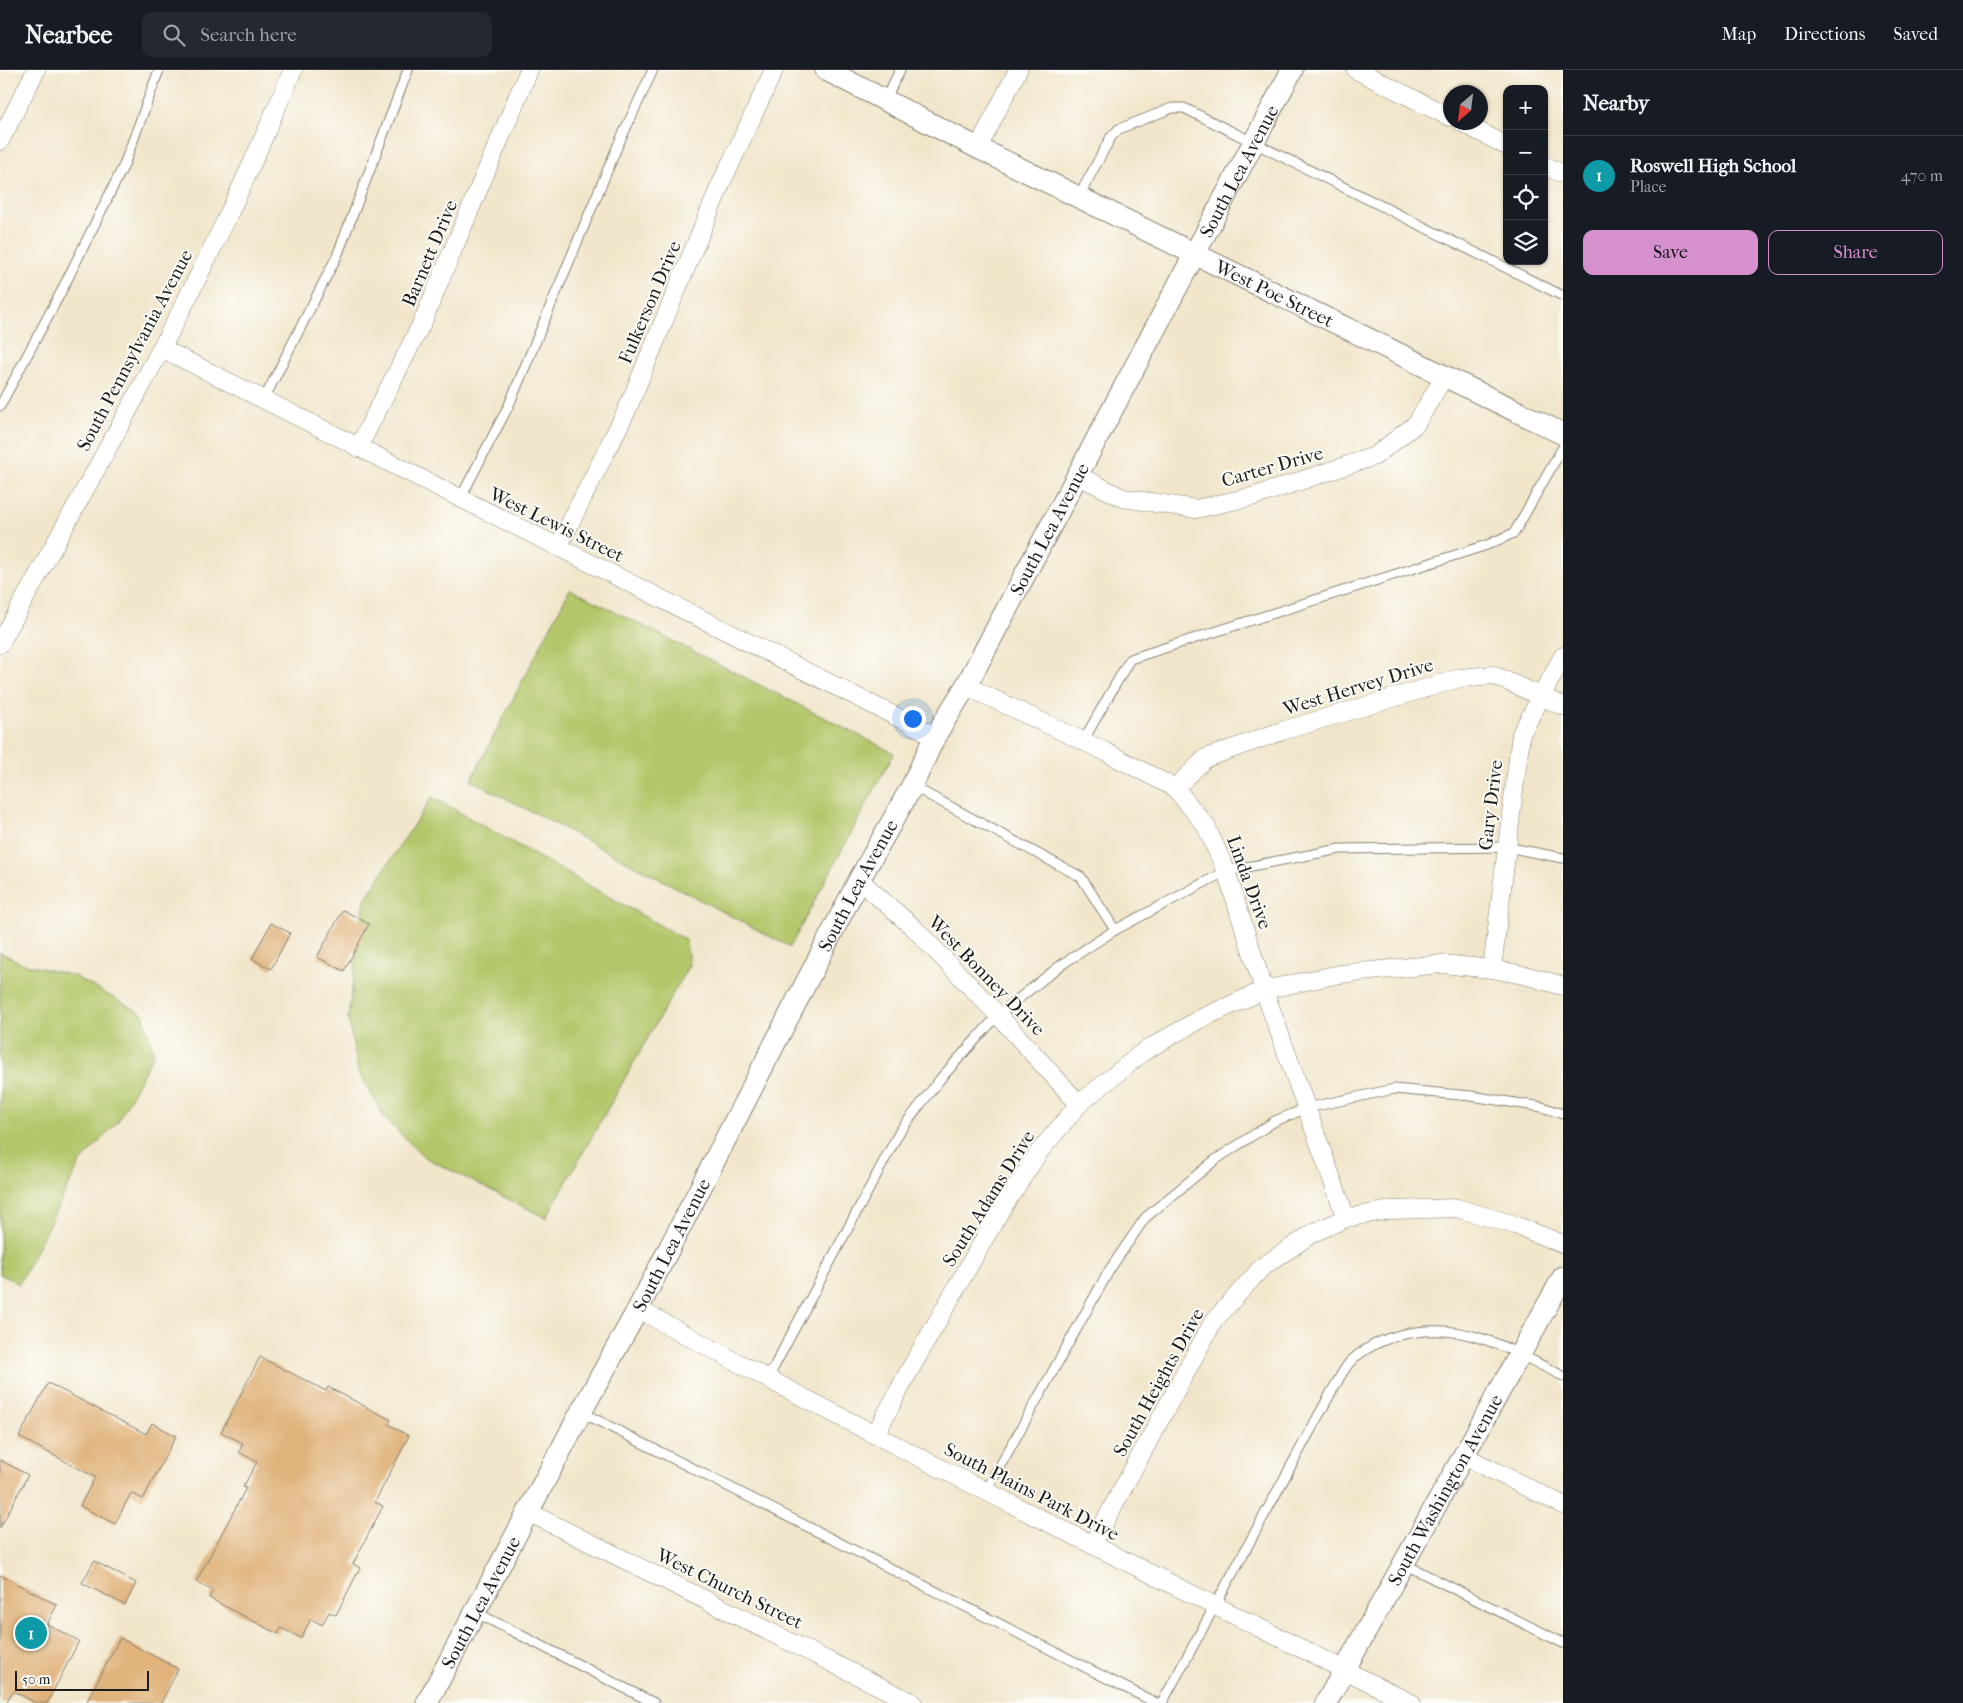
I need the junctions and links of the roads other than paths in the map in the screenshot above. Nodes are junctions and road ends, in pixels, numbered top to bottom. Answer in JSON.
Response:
{"nodes":[{"id":1,"x":36,"y":70,"type":"edge"},
{"id":2,"x":159,"y":70,"type":"edge"},
{"id":3,"x":292,"y":70,"type":"edge"},
{"id":4,"x":408,"y":70,"type":"edge"},
{"id":5,"x":529,"y":70,"type":"edge"},
{"id":6,"x":653,"y":70,"type":"edge"},
{"id":7,"x":774,"y":70,"type":"edge"},
{"id":8,"x":826,"y":70,"type":"edge"},
{"id":9,"x":900,"y":70,"type":"edge"},
{"id":10,"x":1018,"y":70,"type":"edge"},
{"id":11,"x":1292,"y":70,"type":"edge"},
{"id":12,"x":1356,"y":70,"type":"edge"},
{"id":13,"x":885,"y":100,"type":"junction"},
{"id":14,"x":1443,"y":114,"type":"edge"},
{"id":15,"x":1476,"y":130,"type":"edge"},
{"id":16,"x":0,"y":141,"type":"edge"},
{"id":17,"x":1255,"y":143,"type":"junction"},
{"id":18,"x":1503,"y":144,"type":"edge"},
{"id":19,"x":978,"y":148,"type":"junction"},
{"id":20,"x":1548,"y":167,"type":"edge"},
{"id":21,"x":1563,"y":174,"type":"edge"},
{"id":22,"x":1079,"y":197,"type":"junction"},
{"id":23,"x":1195,"y":254,"type":"junction"},
{"id":24,"x":1563,"y":296,"type":"edge"},
{"id":25,"x":161,"y":348,"type":"junction"},
{"id":26,"x":1444,"y":377,"type":"junction"},
{"id":27,"x":263,"y":401,"type":"junction"},
{"id":28,"x":0,"y":406,"type":"edge"},
{"id":29,"x":1563,"y":434,"type":"edge"},
{"id":30,"x":1563,"y":447,"type":"edge"},
{"id":31,"x":358,"y":448,"type":"junction"},
{"id":32,"x":1077,"y":475,"type":"junction"},
{"id":33,"x":460,"y":499,"type":"junction"},
{"id":34,"x":558,"y":547,"type":"junction"},
{"id":35,"x":0,"y":644,"type":"edge"},
{"id":36,"x":1563,"y":656,"type":"edge"},
{"id":37,"x":966,"y":686,"type":"junction"},
{"id":38,"x":1541,"y":695,"type":"junction"},
{"id":39,"x":1563,"y":706,"type":"edge"},
{"id":40,"x":935,"y":736,"type":"junction"},
{"id":41,"x":1083,"y":741,"type":"junction"},
{"id":42,"x":912,"y":786,"type":"junction"},
{"id":43,"x":1175,"y":788,"type":"junction"},
{"id":44,"x":1506,"y":847,"type":"junction"},
{"id":45,"x":1563,"y":858,"type":"edge"},
{"id":46,"x":1226,"y":871,"type":"junction"},
{"id":47,"x":859,"y":880,"type":"junction"},
{"id":48,"x":1115,"y":930,"type":"junction"},
{"id":49,"x":1492,"y":969,"type":"junction"},
{"id":50,"x":1563,"y":986,"type":"edge"},
{"id":51,"x":1264,"y":990,"type":"junction"},
{"id":52,"x":998,"y":1015,"type":"junction"},
{"id":53,"x":1079,"y":1104,"type":"junction"},
{"id":54,"x":1307,"y":1108,"type":"junction"},
{"id":55,"x":1563,"y":1114,"type":"edge"},
{"id":56,"x":1346,"y":1218,"type":"junction"},
{"id":57,"x":1563,"y":1244,"type":"edge"},
{"id":58,"x":1563,"y":1276,"type":"edge"},
{"id":59,"x":638,"y":1309,"type":"junction"},
{"id":60,"x":1520,"y":1355,"type":"junction"},
{"id":61,"x":1563,"y":1376,"type":"edge"},
{"id":62,"x":767,"y":1380,"type":"junction"},
{"id":63,"x":581,"y":1412,"type":"junction"},
{"id":64,"x":876,"y":1435,"type":"junction"},
{"id":65,"x":1464,"y":1456,"type":"junction"},
{"id":66,"x":986,"y":1491,"type":"junction"},
{"id":67,"x":1563,"y":1505,"type":"edge"},
{"id":68,"x":528,"y":1512,"type":"junction"},
{"id":69,"x":1092,"y":1545,"type":"junction"},
{"id":70,"x":1404,"y":1564,"type":"junction"},
{"id":71,"x":1216,"y":1606,"type":"junction"},
{"id":72,"x":475,"y":1612,"type":"junction"},
{"id":73,"x":1563,"y":1643,"type":"edge"},
{"id":74,"x":1344,"y":1670,"type":"junction"},
{"id":75,"x":427,"y":1703,"type":"edge"},
{"id":76,"x":654,"y":1703,"type":"edge"},
{"id":77,"x":913,"y":1703,"type":"edge"},
{"id":78,"x":1156,"y":1703,"type":"edge"},
{"id":79,"x":1162,"y":1703,"type":"edge"},
{"id":80,"x":1326,"y":1703,"type":"edge"},
{"id":81,"x":1411,"y":1703,"type":"edge"}],
"edges":[{"from":1,"to":16,"type":"street"},
{"from":2,"to":28,"type":"lane"},
{"from":3,"to":25,"type":"street","name":"South Pennsylvania Avenue"},
{"from":4,"to":27,"type":"lane"},
{"from":5,"to":31,"type":"street","name":"Barnett Drive"},
{"from":6,"to":33,"type":"lane"},
{"from":7,"to":34,"type":"street","name":"Fulkerson Drive"},
{"from":8,"to":13,"type":"street","name":"West Poe Street"},
{"from":9,"to":13,"type":"lane"},
{"from":10,"to":19,"type":"street"},
{"from":11,"to":17,"type":"street","name":"South Lea Avenue"},
{"from":12,"to":14,"type":"street"},
{"from":13,"to":19,"type":"street","name":"West Poe Street"},
{"from":15,"to":18,"type":"street"},
{"from":17,"to":22,"type":"lane"},
{"from":17,"to":23,"type":"street","name":"South Lea Avenue"},
{"from":17,"to":24,"type":"lane"},
{"from":19,"to":22,"type":"street","name":"West Poe Street"},
{"from":20,"to":21,"type":"street"},
{"from":22,"to":23,"type":"street","name":"West Poe Street"},
{"from":23,"to":26,"type":"street","name":"West Poe Street"},
{"from":23,"to":32,"type":"street","name":"South Lea Avenue"},
{"from":25,"to":27,"type":"street","name":"West Lewis Street"},
{"from":25,"to":35,"type":"street","name":"South Pennsylvania Avenue"},
{"from":26,"to":29,"type":"street","name":"West Poe Street"},
{"from":26,"to":32,"type":"street","name":"Carter Drive"},
{"from":27,"to":31,"type":"street","name":"West Lewis Street"},
{"from":30,"to":41,"type":"lane"},
{"from":31,"to":33,"type":"street","name":"West Lewis Street"},
{"from":32,"to":37,"type":"street","name":"South Lea Avenue"},
{"from":33,"to":34,"type":"street","name":"West Lewis Street"},
{"from":34,"to":40,"type":"street","name":"West Lewis Street"},
{"from":36,"to":38,"type":"street","name":"Gary Drive"},
{"from":37,"to":40,"type":"street","name":"South Lea Avenue"},
{"from":37,"to":41,"type":"street","name":"Linda Drive"},
{"from":38,"to":39,"type":"street","name":"West Hervey Drive"},
{"from":38,"to":43,"type":"street","name":"West Hervey Drive"},
{"from":38,"to":44,"type":"street","name":"Gary Drive"},
{"from":40,"to":42,"type":"street","name":"South Lea Avenue"},
{"from":41,"to":43,"type":"street","name":"Linda Drive"},
{"from":42,"to":47,"type":"street","name":"South Lea Avenue"},
{"from":42,"to":48,"type":"lane"},
{"from":43,"to":46,"type":"street","name":"Linda Drive"},
{"from":44,"to":45,"type":"lane"},
{"from":44,"to":46,"type":"lane"},
{"from":44,"to":49,"type":"street","name":"Gary Drive"},
{"from":46,"to":48,"type":"lane"},
{"from":46,"to":51,"type":"street","name":"Linda Drive"},
{"from":47,"to":52,"type":"street","name":"West Bonney Drive"},
{"from":47,"to":59,"type":"street","name":"South Lea Avenue"},
{"from":48,"to":52,"type":"lane"},
{"from":49,"to":50,"type":"street","name":"South Adams Drive"},
{"from":49,"to":51,"type":"street","name":"South Adams Drive"},
{"from":51,"to":53,"type":"street","name":"South Adams Drive"},
{"from":51,"to":54,"type":"street","name":"Linda Drive"},
{"from":52,"to":53,"type":"street","name":"West Bonney Drive"},
{"from":52,"to":62,"type":"lane"},
{"from":53,"to":64,"type":"street","name":"South Adams Drive"},
{"from":54,"to":55,"type":"lane"},
{"from":54,"to":56,"type":"street","name":"Linda Drive"},
{"from":54,"to":66,"type":"lane"},
{"from":56,"to":57,"type":"street","name":"South Heights Drive"},
{"from":56,"to":69,"type":"street","name":"South Heights Drive"},
{"from":58,"to":60,"type":"street","name":"South Washington Avenue"},
{"from":59,"to":62,"type":"street","name":"South Plains Park Drive"},
{"from":59,"to":63,"type":"street","name":"South Lea Avenue"},
{"from":60,"to":61,"type":"lane"},
{"from":60,"to":65,"type":"street","name":"South Washington Avenue"},
{"from":60,"to":71,"type":"lane"},
{"from":62,"to":64,"type":"street","name":"South Plains Park Drive"},
{"from":63,"to":68,"type":"street","name":"South Lea Avenue"},
{"from":63,"to":78,"type":"lane"},
{"from":64,"to":66,"type":"street","name":"South Plains Park Drive"},
{"from":65,"to":67,"type":"street"},
{"from":65,"to":70,"type":"street","name":"South Washington Avenue"},
{"from":66,"to":69,"type":"street","name":"South Plains Park Drive"},
{"from":68,"to":72,"type":"street","name":"South Lea Avenue"},
{"from":68,"to":77,"type":"street","name":"West Church Street"},
{"from":69,"to":71,"type":"street","name":"South Plains Park Drive"},
{"from":70,"to":73,"type":"lane"},
{"from":70,"to":74,"type":"street","name":"South Washington Avenue"},
{"from":71,"to":74,"type":"street","name":"South Plains Park Drive"},
{"from":71,"to":79,"type":"lane"},
{"from":72,"to":75,"type":"street","name":"South Lea Avenue"},
{"from":72,"to":76,"type":"lane"},
{"from":74,"to":80,"type":"street","name":"South Washington Avenue"},
{"from":74,"to":81,"type":"street","name":"South Plains Park Drive"}]}
